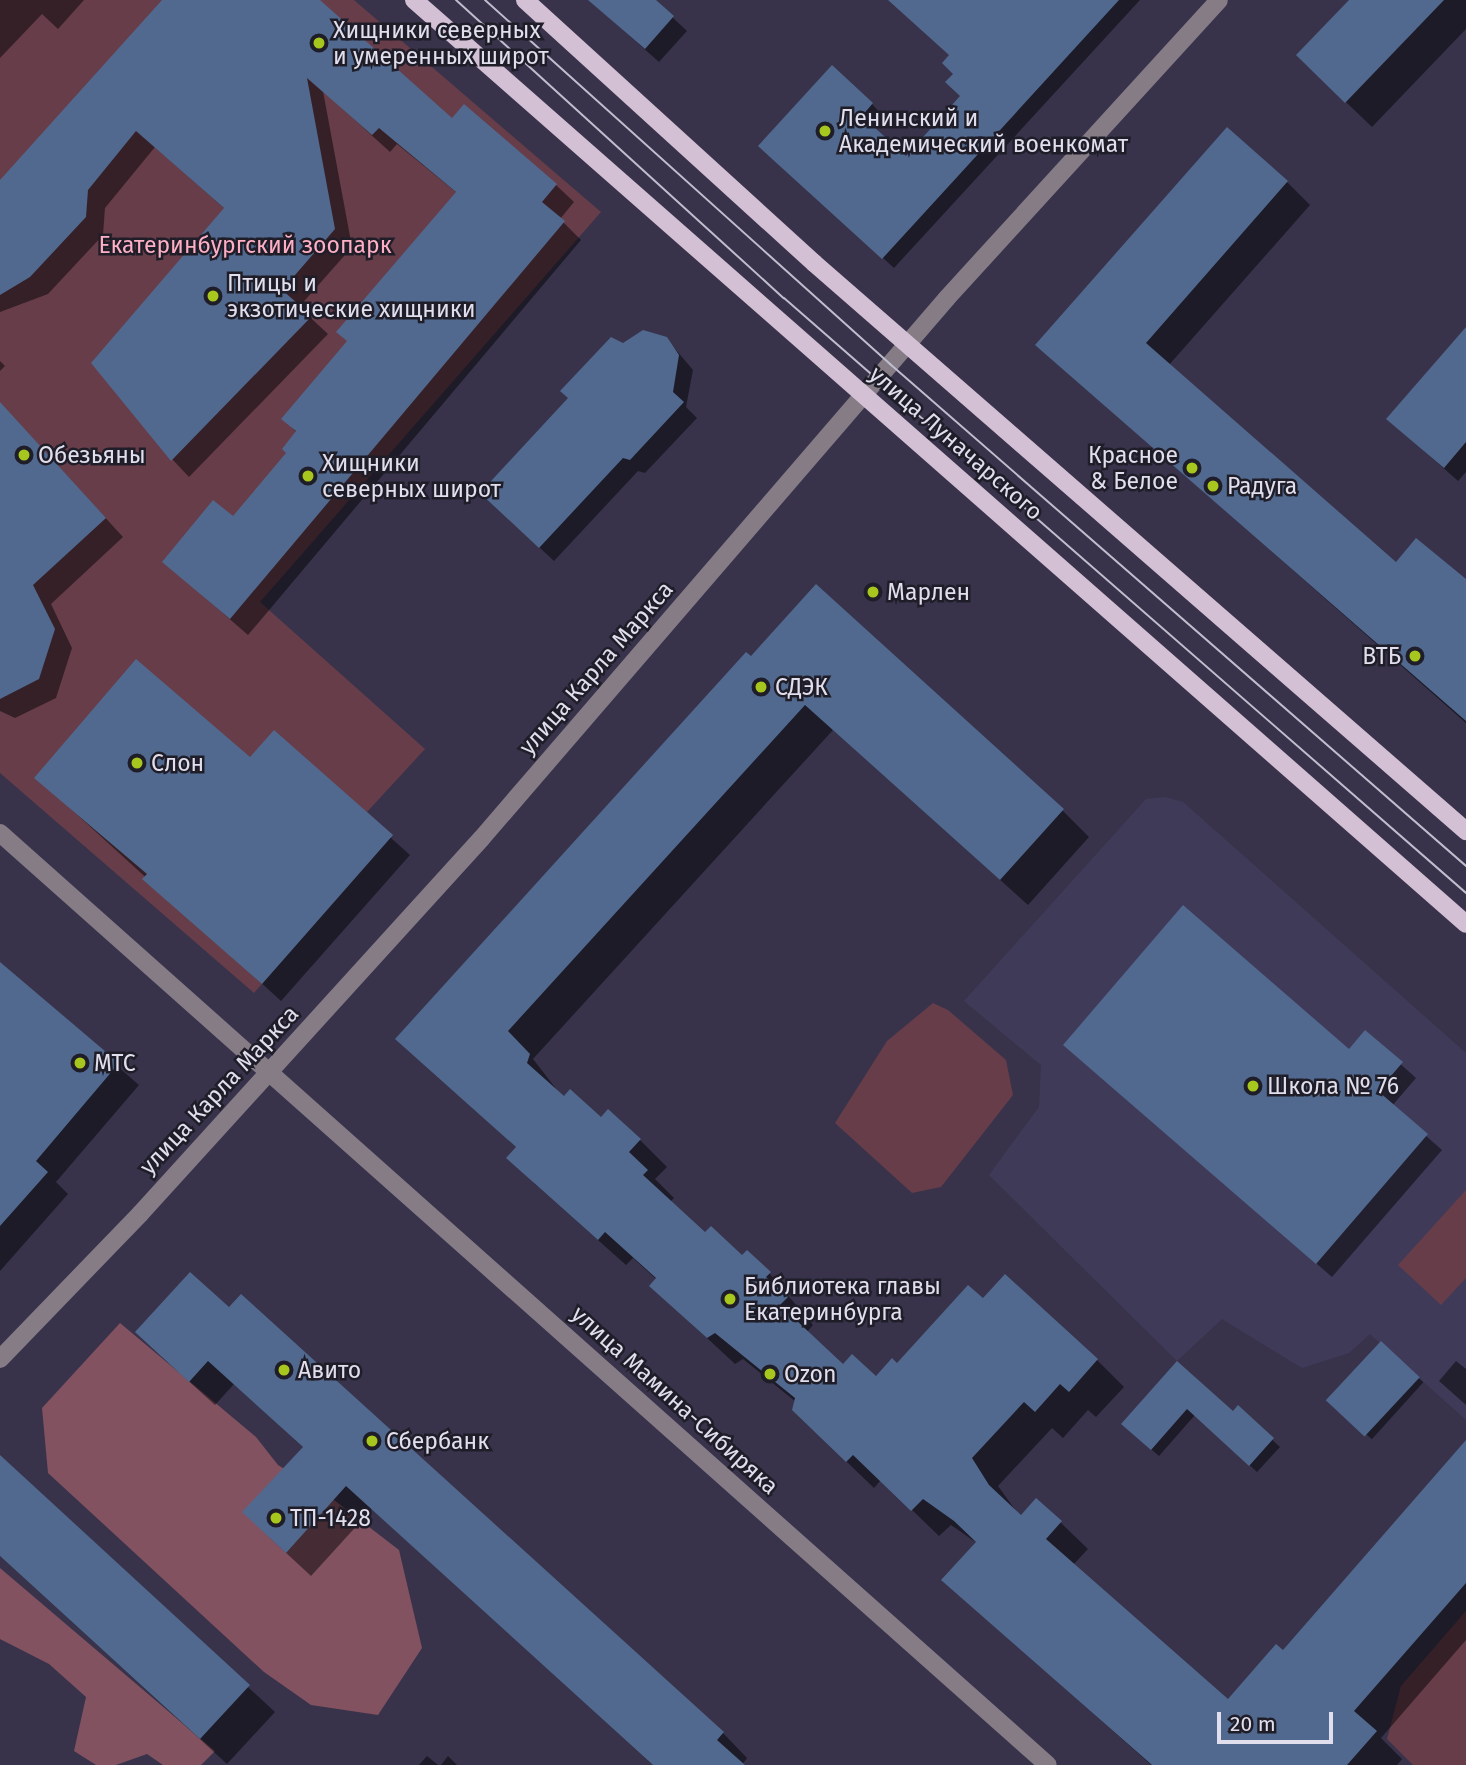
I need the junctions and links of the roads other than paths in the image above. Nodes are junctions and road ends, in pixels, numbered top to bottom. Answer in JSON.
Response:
{"nodes":[{"id":1,"x":414,"y":0,"type":"edge"},
{"id":2,"x":525,"y":0,"type":"edge"},
{"id":3,"x":1219,"y":0,"type":"edge"},
{"id":4,"x":908,"y":345,"type":"junction"},
{"id":5,"x":864,"y":394,"type":"junction"},
{"id":6,"x":1466,"y":831,"type":"edge"},
{"id":7,"x":0,"y":833,"type":"edge"},
{"id":8,"x":1466,"y":925,"type":"edge"},
{"id":9,"x":270,"y":1073,"type":"junction"},
{"id":10,"x":0,"y":1359,"type":"edge"},
{"id":11,"x":1048,"y":1765,"type":"edge"}],
"edges":[{"from":1,"to":5,"type":"main road","name":"улица Луначарского"},
{"from":2,"to":4,"type":"main road","name":"улица Луначарского"},
{"from":3,"to":4,"type":"street","name":"улица Карла Маркса"},
{"from":4,"to":5,"type":"street","name":"улица Карла Маркса"},
{"from":4,"to":6,"type":"main road","name":"улица Луначарского"},
{"from":5,"to":8,"type":"main road","name":"улица Луначарского"},
{"from":5,"to":9,"type":"street","name":"улица Карла Маркса"},
{"from":7,"to":9,"type":"street","name":"улица Мамина-Сибиряка"},
{"from":9,"to":10,"type":"street","name":"улица Карла Маркса"},
{"from":9,"to":11,"type":"street","name":"улица Мамина-Сибиряка"}]}
